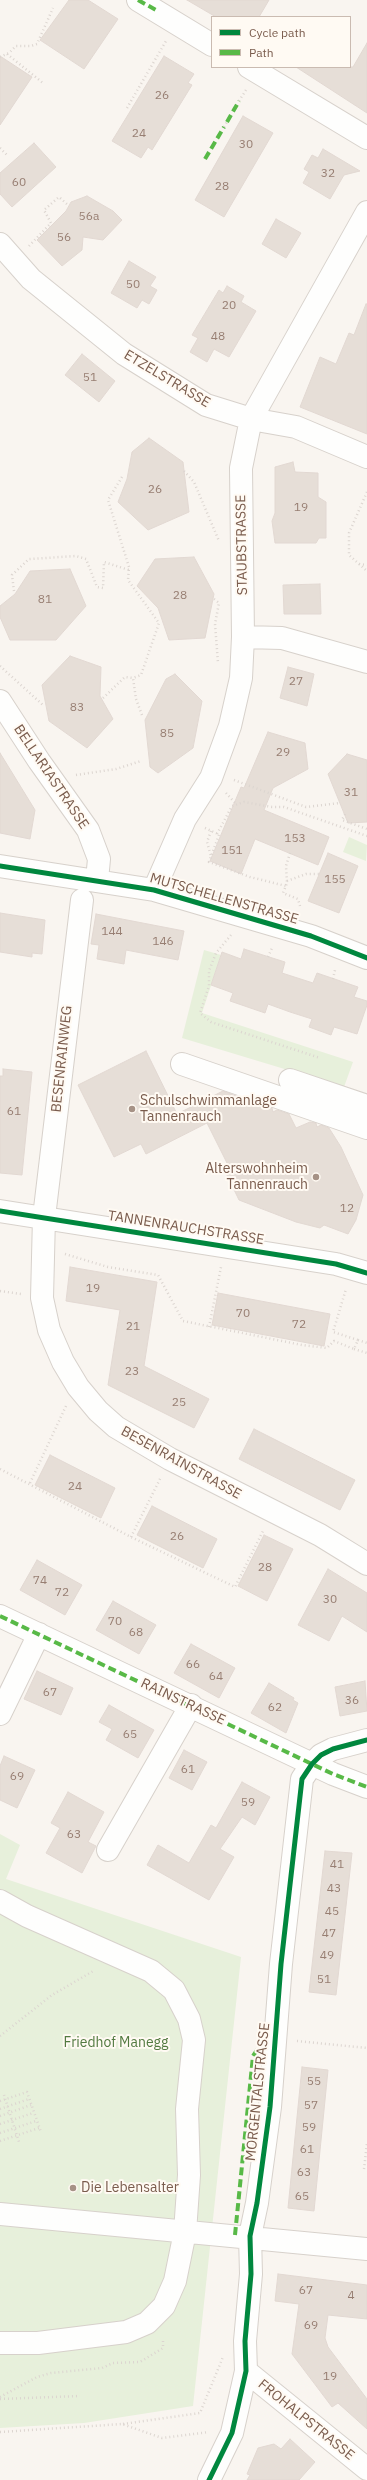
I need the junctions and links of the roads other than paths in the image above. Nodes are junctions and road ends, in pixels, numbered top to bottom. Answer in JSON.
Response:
{"nodes":[{"id":1,"x":138,"y":0,"type":"edge"},
{"id":2,"x":211,"y":44,"type":"edge"},
{"id":3,"x":251,"y":68,"type":"edge"},
{"id":4,"x":367,"y":138,"type":"edge"},
{"id":5,"x":367,"y":212,"type":"edge"},
{"id":6,"x":0,"y":244,"type":"edge"},
{"id":7,"x":250,"y":419,"type":"junction"},
{"id":8,"x":367,"y":457,"type":"edge"},
{"id":9,"x":243,"y":637,"type":"junction"},
{"id":10,"x":367,"y":662,"type":"edge"},
{"id":11,"x":0,"y":701,"type":"edge"},
{"id":12,"x":0,"y":866,"type":"edge"},
{"id":13,"x":97,"y":880,"type":"junction"},
{"id":14,"x":154,"y":890,"type":"junction"},
{"id":15,"x":82,"y":900,"type":"dead end"},
{"id":16,"x":367,"y":958,"type":"edge"},
{"id":17,"x":182,"y":1064,"type":"dead end"},
{"id":18,"x":290,"y":1080,"type":"dead end"},
{"id":19,"x":367,"y":1106,"type":"edge"},
{"id":20,"x":367,"y":1128,"type":"edge"},
{"id":21,"x":0,"y":1211,"type":"edge"},
{"id":22,"x":44,"y":1217,"type":"junction"},
{"id":23,"x":367,"y":1271,"type":"edge"},
{"id":24,"x":367,"y":1564,"type":"edge"},
{"id":25,"x":0,"y":1616,"type":"edge"},
{"id":26,"x":39,"y":1634,"type":"junction"},
{"id":27,"x":191,"y":1705,"type":"junction"},
{"id":28,"x":0,"y":1714,"type":"edge"},
{"id":29,"x":367,"y":1740,"type":"edge"},
{"id":30,"x":312,"y":1764,"type":"junction"},
{"id":31,"x":367,"y":1787,"type":"edge"},
{"id":32,"x":108,"y":1850,"type":"dead end"},
{"id":33,"x":0,"y":1901,"type":"edge"},
{"id":34,"x":0,"y":2214,"type":"edge"},
{"id":35,"x":185,"y":2232,"type":"junction"},
{"id":36,"x":250,"y":2236,"type":"junction"},
{"id":37,"x":367,"y":2249,"type":"edge"},
{"id":38,"x":0,"y":2343,"type":"edge"},
{"id":39,"x":246,"y":2371,"type":"junction"},
{"id":40,"x":367,"y":2469,"type":"edge"},
{"id":41,"x":209,"y":2480,"type":"edge"}],
"edges":[{"from":1,"to":2,"type":"street"},
{"from":3,"to":4,"type":"street"},
{"from":5,"to":7,"type":"street","name":"STAUBSTRASSE"},
{"from":6,"to":7,"type":"street","name":"ETZELSTRASSE"},
{"from":7,"to":8,"type":"street","name":"ETZELSTRASSE"},
{"from":7,"to":9,"type":"street","name":"STAUBSTRASSE"},
{"from":9,"to":10,"type":"street"},
{"from":9,"to":14,"type":"street","name":"STAUBSTRASSE"},
{"from":11,"to":13,"type":"street","name":"BELLARIASTRASSE"},
{"from":12,"to":13,"type":"street","name":"MUTSCHELLENSTRASSE"},
{"from":13,"to":14,"type":"street","name":"MUTSCHELLENSTRASSE"},
{"from":14,"to":16,"type":"street","name":"MUTSCHELLENSTRASSE"},
{"from":15,"to":22,"type":"street","name":"BESENRAINWEG"},
{"from":17,"to":20,"type":"street"},
{"from":18,"to":19,"type":"street"},
{"from":21,"to":22,"type":"street","name":"TANNENRAUCHSTRASSE"},
{"from":22,"to":23,"type":"street","name":"TANNENRAUCHSTRASSE"},
{"from":22,"to":24,"type":"street","name":"BESENRAINSTRASSE"},
{"from":25,"to":26,"type":"street","name":"RAINSTRASSE"},
{"from":26,"to":27,"type":"street","name":"RAINSTRASSE"},
{"from":26,"to":28,"type":"street"},
{"from":27,"to":30,"type":"street","name":"RAINSTRASSE"},
{"from":27,"to":32,"type":"street"},
{"from":29,"to":30,"type":"street","name":"MORGENTALSTRASSE"},
{"from":30,"to":31,"type":"street","name":"RAINSTRASSE"},
{"from":30,"to":36,"type":"street","name":"MORGENTALSTRASSE"},
{"from":33,"to":35,"type":"street"},
{"from":34,"to":35,"type":"street"},
{"from":35,"to":36,"type":"street"},
{"from":35,"to":38,"type":"street"},
{"from":36,"to":37,"type":"street"},
{"from":36,"to":39,"type":"street","name":"MORGENTALSTRASSE"},
{"from":39,"to":40,"type":"street","name":"FROHALPSTRASSE"},
{"from":39,"to":41,"type":"street","name":"MORGENTALSTRASSE"}]}
